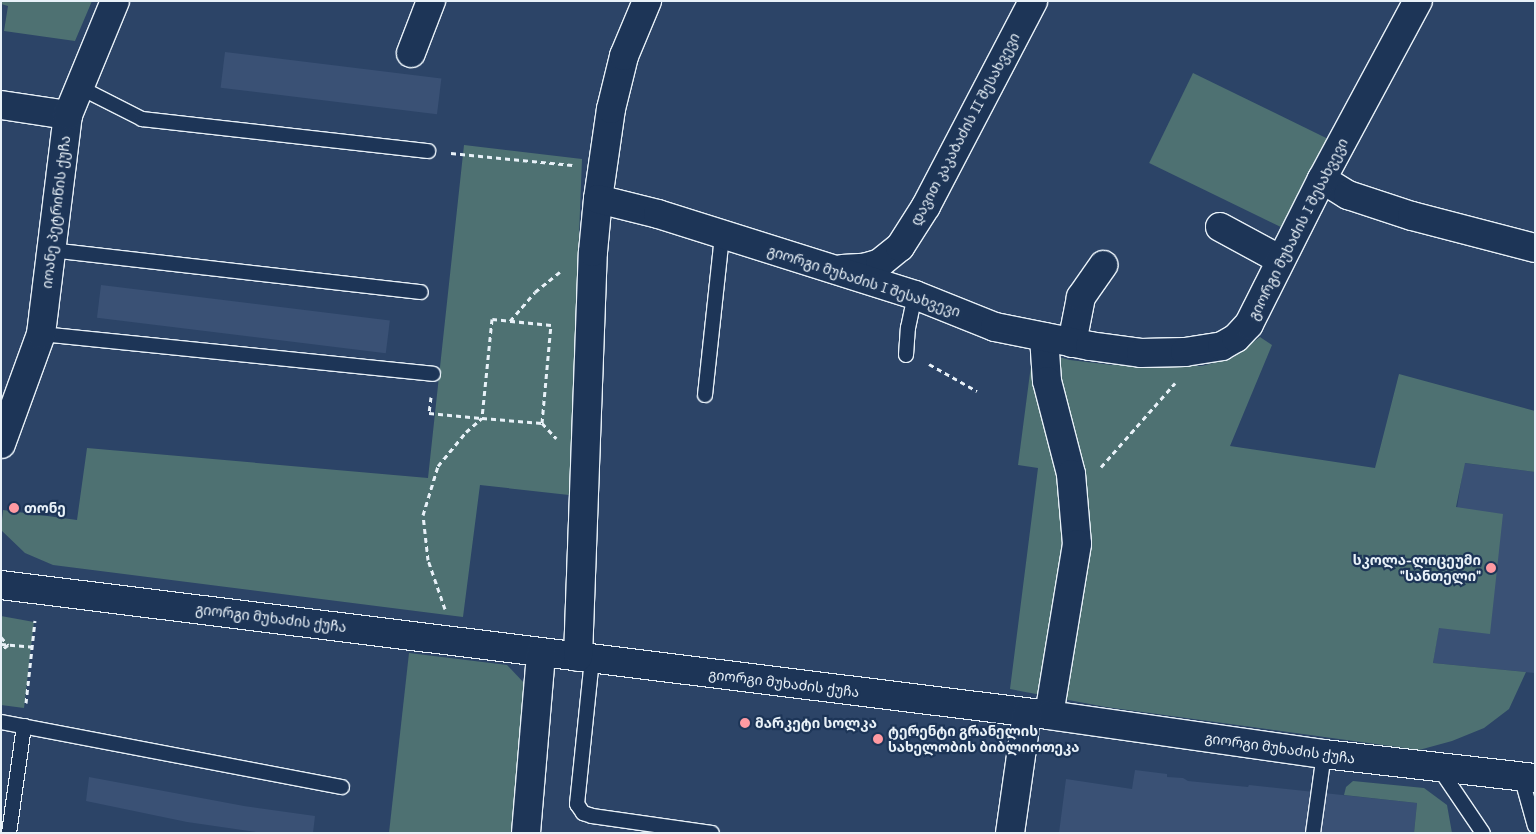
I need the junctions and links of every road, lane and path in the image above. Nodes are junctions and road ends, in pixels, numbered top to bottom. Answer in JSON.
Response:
{"nodes":[{"id":1,"x":115,"y":1,"type":"edge"},
{"id":2,"x":430,"y":1,"type":"edge"},
{"id":3,"x":647,"y":1,"type":"edge"},
{"id":4,"x":1033,"y":1,"type":"edge"},
{"id":5,"x":1418,"y":1,"type":"edge"},
{"id":6,"x":411,"y":53,"type":"dead end"},
{"id":7,"x":79,"y":87,"type":"junction"},
{"id":8,"x":1,"y":105,"type":"edge"},
{"id":9,"x":68,"y":115,"type":"junction"},
{"id":10,"x":428,"y":150,"type":"joint"},
{"id":11,"x":1322,"y":179,"type":"junction"},
{"id":12,"x":599,"y":190,"type":"junction"},
{"id":13,"x":1220,"y":227,"type":"dead end"},
{"id":14,"x":722,"y":235,"type":"junction"},
{"id":15,"x":1535,"y":248,"type":"edge"},
{"id":16,"x":51,"y":250,"type":"junction"},
{"id":17,"x":593,"y":252,"type":"junction"},
{"id":18,"x":1281,"y":260,"type":"junction"},
{"id":19,"x":1103,"y":265,"type":"dead end"},
{"id":20,"x":836,"y":270,"type":"junction"},
{"id":21,"x":421,"y":292,"type":"dead end"},
{"id":22,"x":915,"y":295,"type":"junction"},
{"id":23,"x":510,"y":322,"type":"junction"},
{"id":24,"x":41,"y":334,"type":"junction"},
{"id":25,"x":1044,"y":337,"type":"junction"},
{"id":26,"x":1072,"y":343,"type":"junction"},
{"id":27,"x":1206,"y":349,"type":"junction"},
{"id":28,"x":906,"y":353,"type":"joint"},
{"id":29,"x":433,"y":374,"type":"joint"},
{"id":30,"x":977,"y":391,"type":"dead end"},
{"id":31,"x":704,"y":395,"type":"dead end"},
{"id":32,"x":482,"y":418,"type":"junction"},
{"id":33,"x":4,"y":434,"type":"edge"},
{"id":34,"x":1073,"y":499,"type":"junction"},
{"id":35,"x":7,"y":582,"type":"edge"},
{"id":36,"x":35,"y":618,"type":"dead end"},
{"id":37,"x":1,"y":637,"type":"edge"},
{"id":38,"x":456,"y":640,"type":"junction"},
{"id":39,"x":1,"y":644,"type":"edge"},
{"id":40,"x":8,"y":645,"type":"junction"},
{"id":41,"x":33,"y":647,"type":"junction"},
{"id":42,"x":1,"y":650,"type":"edge"},
{"id":43,"x":541,"y":653,"type":"junction"},
{"id":44,"x":585,"y":658,"type":"junction"},
{"id":45,"x":1038,"y":714,"type":"junction"},
{"id":46,"x":1,"y":722,"type":"edge"},
{"id":47,"x":24,"y":726,"type":"junction"},
{"id":48,"x":1324,"y":754,"type":"junction"},
{"id":49,"x":1439,"y":768,"type":"junction"},
{"id":50,"x":1528,"y":777,"type":"edge"},
{"id":51,"x":342,"y":788,"type":"dead end"},
{"id":52,"x":1535,"y":826,"type":"edge"},
{"id":53,"x":9,"y":833,"type":"edge"},
{"id":54,"x":526,"y":833,"type":"edge"},
{"id":55,"x":712,"y":833,"type":"edge"},
{"id":56,"x":1010,"y":833,"type":"edge"},
{"id":57,"x":1312,"y":833,"type":"edge"},
{"id":58,"x":1483,"y":833,"type":"edge"}],
"edges":[{"from":1,"to":7,"type":"street","name":"იოანე პეტრიწის ქუჩა"},
{"from":2,"to":6,"type":"street"},
{"from":3,"to":12,"type":"street"},
{"from":4,"to":20,"type":"street","name":"დავით კაკაბაძის II შესახვევი"},
{"from":5,"to":11,"type":"street","name":"გიორგი მუხაძის I შესახვევი"},
{"from":7,"to":9,"type":"street","name":"იოანე პეტრიწის ქუჩა"},
{"from":7,"to":10,"type":"lane"},
{"from":8,"to":9,"type":"street"},
{"from":9,"to":16,"type":"street","name":"იოანე პეტრიწის ქუჩა"},
{"from":10,"to":12,"type":"path"},
{"from":11,"to":15,"type":"street"},
{"from":11,"to":18,"type":"street","name":"გიორგი მუხაძის I შესახვევი"},
{"from":12,"to":14,"type":"street","name":"გიორგი მუხაძის I შესახვევი"},
{"from":12,"to":17,"type":"street"},
{"from":13,"to":18,"type":"street"},
{"from":14,"to":20,"type":"street","name":"გიორგი მუხაძის I შესახვევი"},
{"from":14,"to":31,"type":"lane"},
{"from":16,"to":21,"type":"lane"},
{"from":16,"to":24,"type":"street","name":"იოანე პეტრიწის ქუჩა"},
{"from":17,"to":23,"type":"path"},
{"from":17,"to":44,"type":"street"},
{"from":18,"to":27,"type":"street","name":"გიორგი მუხაძის I შესახვევი"},
{"from":19,"to":26,"type":"street"},
{"from":20,"to":22,"type":"street","name":"გიორგი მუხაძის I შესახვევი"},
{"from":22,"to":25,"type":"street","name":"გიორგი მუხაძის I შესახვევი"},
{"from":22,"to":28,"type":"lane"},
{"from":23,"to":32,"type":"path"},
{"from":23,"to":32,"type":"path"},
{"from":24,"to":29,"type":"lane"},
{"from":24,"to":33,"type":"street","name":"იოანე პეტრიწის ქუჩა"},
{"from":25,"to":26,"type":"street","name":"გიორგი მუხაძის I შესახვევი"},
{"from":25,"to":34,"type":"street"},
{"from":26,"to":27,"type":"street","name":"გიორგი მუხაძის I შესახვევი"},
{"from":27,"to":34,"type":"path"},
{"from":28,"to":30,"type":"path"},
{"from":29,"to":32,"type":"path"},
{"from":32,"to":38,"type":"path"},
{"from":34,"to":45,"type":"street"},
{"from":35,"to":38,"type":"street","name":"გიორგი მუხაძის ქუჩა"},
{"from":36,"to":41,"type":"path"},
{"from":37,"to":40,"type":"path"},
{"from":38,"to":43,"type":"street","name":"გიორგი მუხაძის ქუჩა"},
{"from":39,"to":40,"type":"path"},
{"from":40,"to":41,"type":"path"},
{"from":40,"to":42,"type":"path"},
{"from":41,"to":47,"type":"path"},
{"from":43,"to":44,"type":"street","name":"გიორგი მუხაძის ქუჩა"},
{"from":43,"to":54,"type":"street"},
{"from":44,"to":45,"type":"street","name":"გიორგი მუხაძის ქუჩა"},
{"from":44,"to":55,"type":"lane"},
{"from":45,"to":48,"type":"street","name":"გიორგი მუხაძის ქუჩა"},
{"from":45,"to":56,"type":"street"},
{"from":46,"to":47,"type":"lane"},
{"from":47,"to":51,"type":"lane"},
{"from":47,"to":53,"type":"lane"},
{"from":48,"to":49,"type":"street","name":"გიორგი მუხაძის ქუჩა"},
{"from":48,"to":57,"type":"lane"},
{"from":49,"to":50,"type":"street","name":"გიორგი მუხაძის ქუჩა"},
{"from":49,"to":58,"type":"lane"},
{"from":50,"to":52,"type":"lane"}]}
